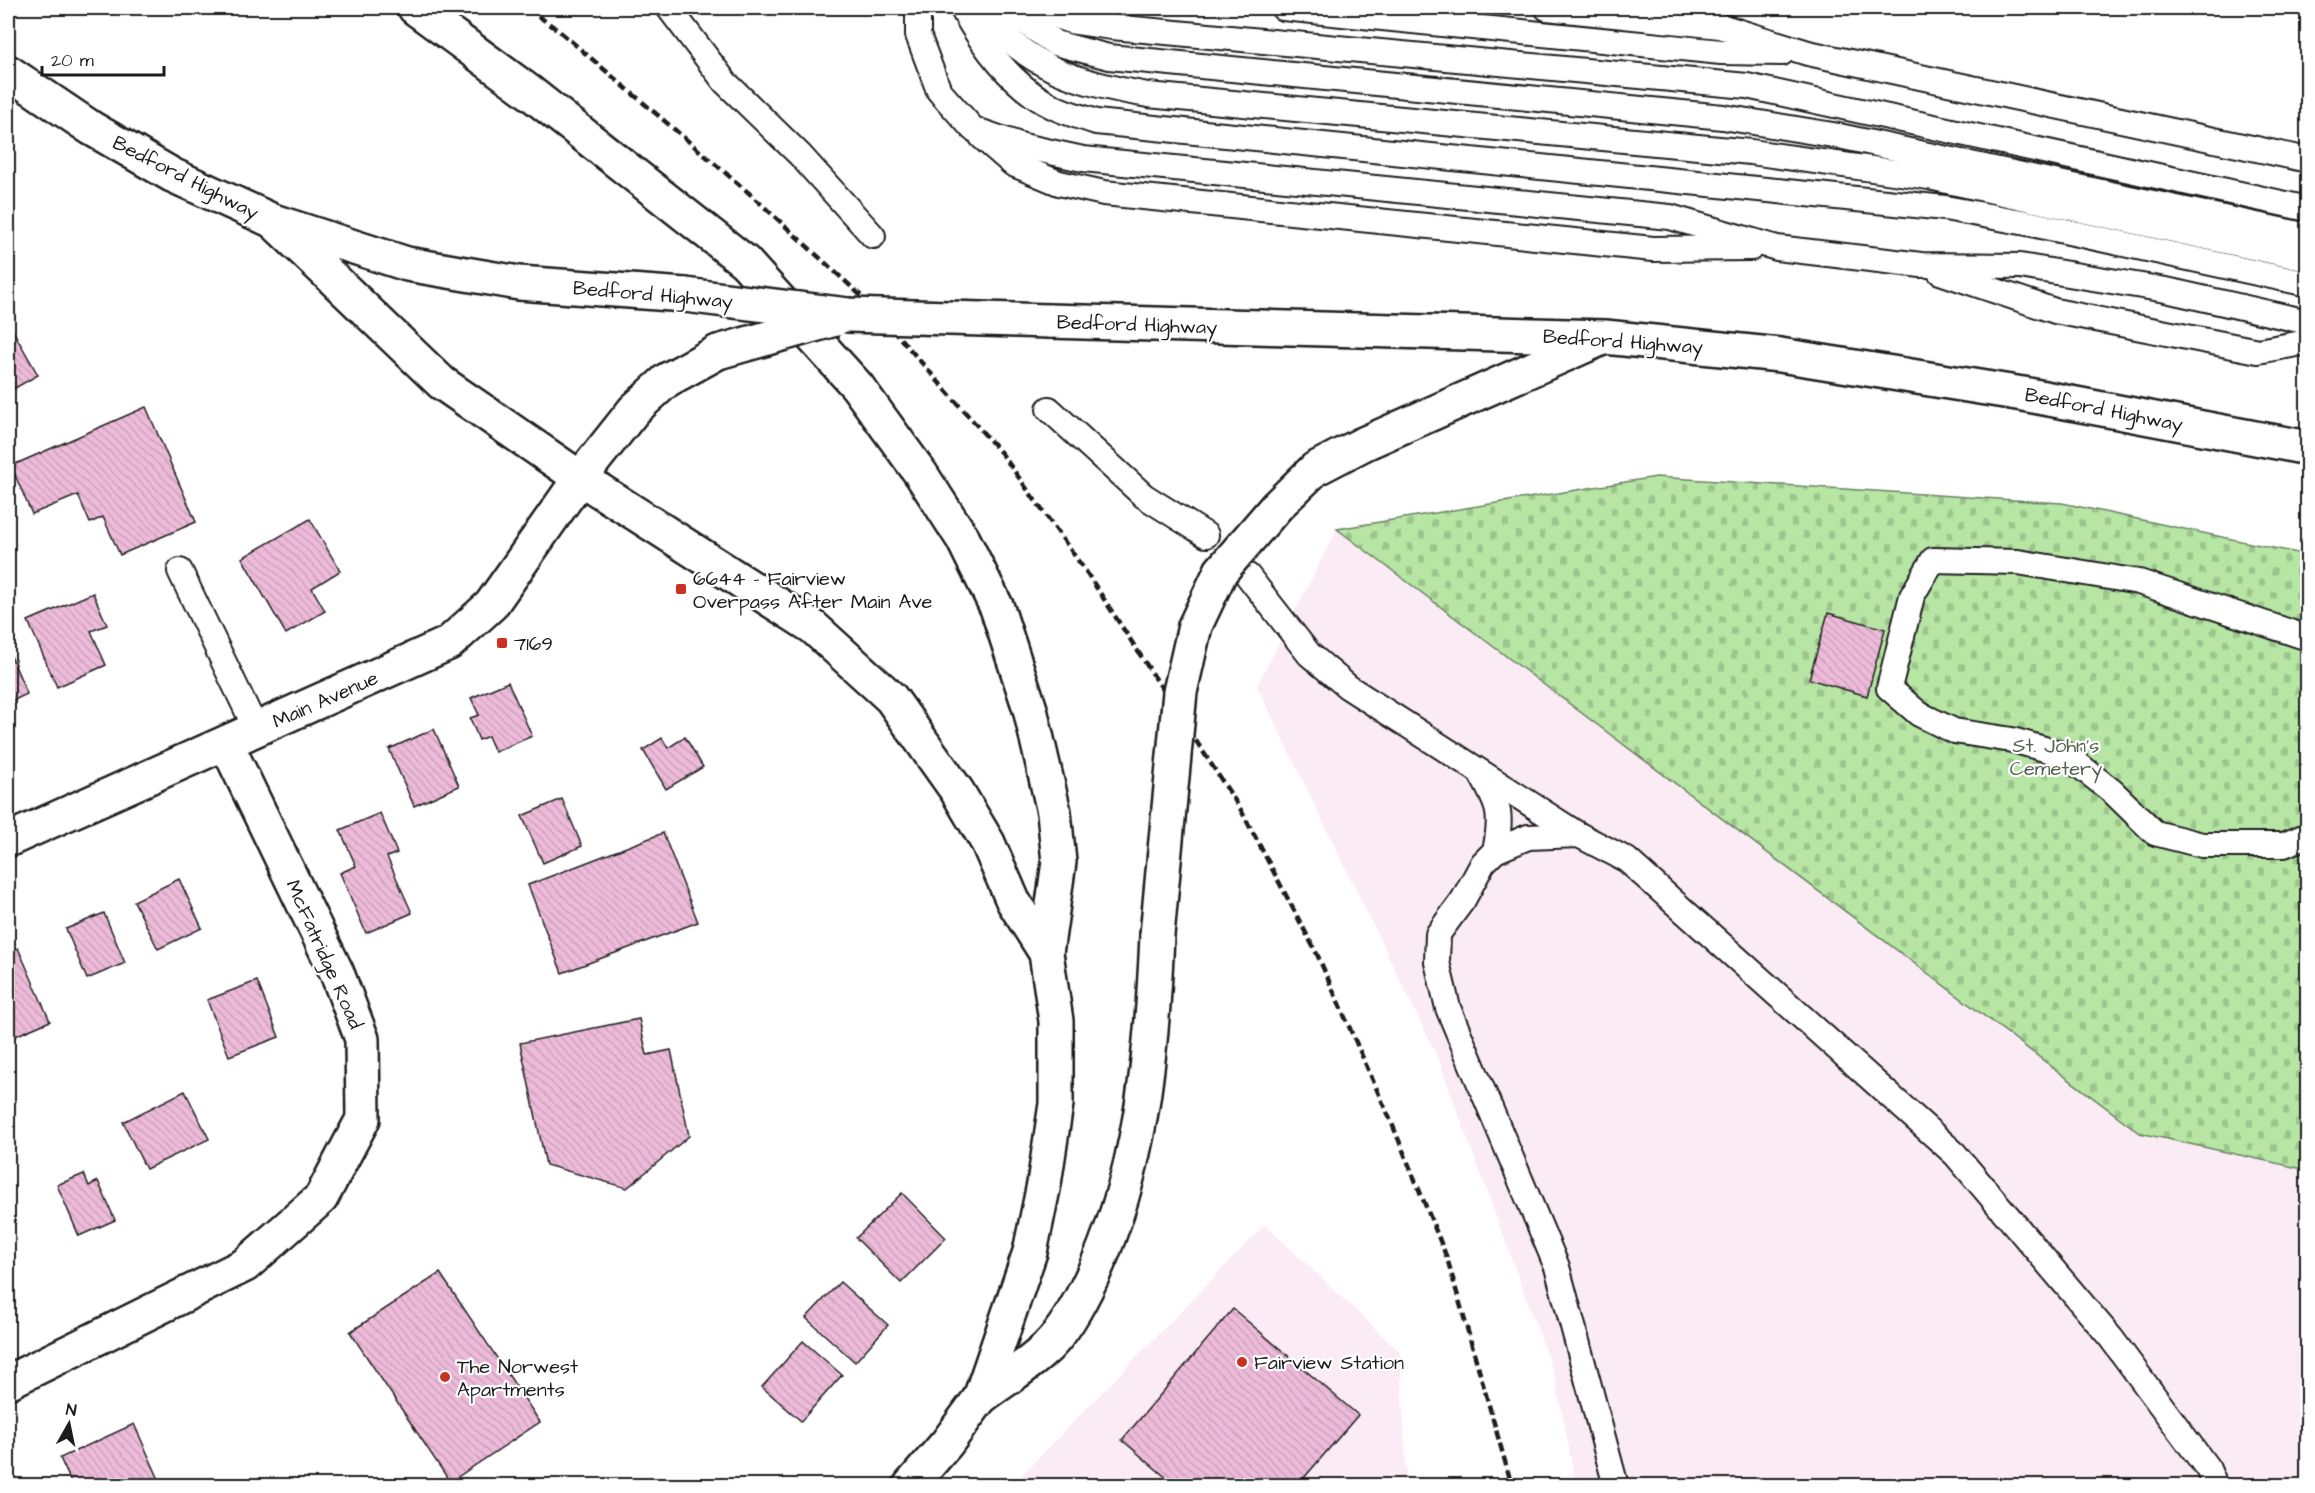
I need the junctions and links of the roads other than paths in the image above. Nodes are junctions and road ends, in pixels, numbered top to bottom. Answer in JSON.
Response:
{"nodes":[{"id":1,"x":415,"y":8,"type":"edge"},
{"id":2,"x":669,"y":8,"type":"edge"},
{"id":3,"x":918,"y":8,"type":"edge"},
{"id":4,"x":962,"y":8,"type":"edge"},
{"id":5,"x":980,"y":8,"type":"edge"},
{"id":6,"x":1004,"y":8,"type":"edge"},
{"id":7,"x":1034,"y":8,"type":"edge"},
{"id":8,"x":1283,"y":8,"type":"edge"},
{"id":9,"x":1547,"y":8,"type":"edge"},
{"id":10,"x":1808,"y":53,"type":"junction"},
{"id":11,"x":8,"y":72,"type":"edge"},
{"id":12,"x":973,"y":129,"type":"junction"},
{"id":13,"x":2307,"y":160,"type":"edge"},
{"id":14,"x":2307,"y":209,"type":"edge"},
{"id":15,"x":273,"y":221,"type":"junction"},
{"id":16,"x":873,"y":236,"type":"dead end"},
{"id":17,"x":2307,"y":236,"type":"edge"},
{"id":18,"x":1777,"y":248,"type":"junction"},
{"id":19,"x":2307,"y":259,"type":"edge"},
{"id":20,"x":1921,"y":265,"type":"junction"},
{"id":21,"x":2307,"y":284,"type":"edge"},
{"id":22,"x":848,"y":315,"type":"junction"},
{"id":23,"x":2307,"y":322,"type":"edge"},
{"id":24,"x":1605,"y":337,"type":"junction"},
{"id":25,"x":2307,"y":342,"type":"edge"},
{"id":26,"x":1049,"y":410,"type":"dead end"},
{"id":27,"x":2307,"y":448,"type":"edge"},
{"id":28,"x":580,"y":478,"type":"junction"},
{"id":29,"x":1206,"y":535,"type":"dead end"},
{"id":30,"x":180,"y":571,"type":"dead end"},
{"id":31,"x":1248,"y":576,"type":"dead end"},
{"id":32,"x":2307,"y":638,"type":"edge"},
{"id":33,"x":256,"y":729,"type":"junction"},
{"id":34,"x":226,"y":743,"type":"junction"},
{"id":35,"x":1479,"y":770,"type":"junction"},
{"id":36,"x":1579,"y":835,"type":"junction"},
{"id":37,"x":2307,"y":835,"type":"edge"},
{"id":38,"x":8,"y":840,"type":"edge"},
{"id":39,"x":1496,"y":851,"type":"junction"},
{"id":40,"x":1046,"y":953,"type":"junction"},
{"id":41,"x":8,"y":1382,"type":"edge"},
{"id":42,"x":980,"y":1398,"type":"junction"},
{"id":43,"x":910,"y":1485,"type":"edge"},
{"id":44,"x":1616,"y":1485,"type":"edge"},
{"id":45,"x":2215,"y":1485,"type":"edge"}],
"edges":[{"from":1,"to":40,"type":"main road"},
{"from":2,"to":16,"type":"lane"},
{"from":3,"to":12,"type":"lane"},
{"from":4,"to":21,"type":"lane"},
{"from":5,"to":19,"type":"lane"},
{"from":6,"to":17,"type":"lane"},
{"from":7,"to":14,"type":"lane"},
{"from":8,"to":10,"type":"lane"},
{"from":9,"to":10,"type":"lane"},
{"from":10,"to":13,"type":"lane"},
{"from":11,"to":15,"type":"main road","name":"Bedford Highway"},
{"from":12,"to":18,"type":"lane"},
{"from":12,"to":18,"type":"lane"},
{"from":15,"to":22,"type":"main road","name":"Bedford Highway","bridge":true},
{"from":15,"to":28,"type":"main road"},
{"from":18,"to":20,"type":"lane"},
{"from":20,"to":23,"type":"lane"},
{"from":20,"to":25,"type":"lane"},
{"from":22,"to":24,"type":"main road","name":"Bedford Highway","bridge":true},
{"from":22,"to":28,"type":"main road","name":"Main Avenue","bridge":true},
{"from":24,"to":27,"type":"main road","name":"Bedford Highway"},
{"from":24,"to":42,"type":"main road","bridge":true},
{"from":26,"to":29,"type":"lane"},
{"from":28,"to":33,"type":"main road","name":"Main Avenue"},
{"from":28,"to":40,"type":"main road"},
{"from":30,"to":33,"type":"lane"},
{"from":31,"to":35,"type":"lane"},
{"from":32,"to":37,"type":"lane"},
{"from":33,"to":34,"type":"main road","name":"Main Avenue"},
{"from":34,"to":38,"type":"main road","name":"Main Avenue"},
{"from":34,"to":41,"type":"main road","name":"McFatridge Road"},
{"from":35,"to":36,"type":"lane"},
{"from":35,"to":39,"type":"lane"},
{"from":36,"to":39,"type":"lane"},
{"from":36,"to":45,"type":"lane"},
{"from":39,"to":44,"type":"lane"},
{"from":40,"to":42,"type":"main road"},
{"from":42,"to":43,"type":"main road"}]}
